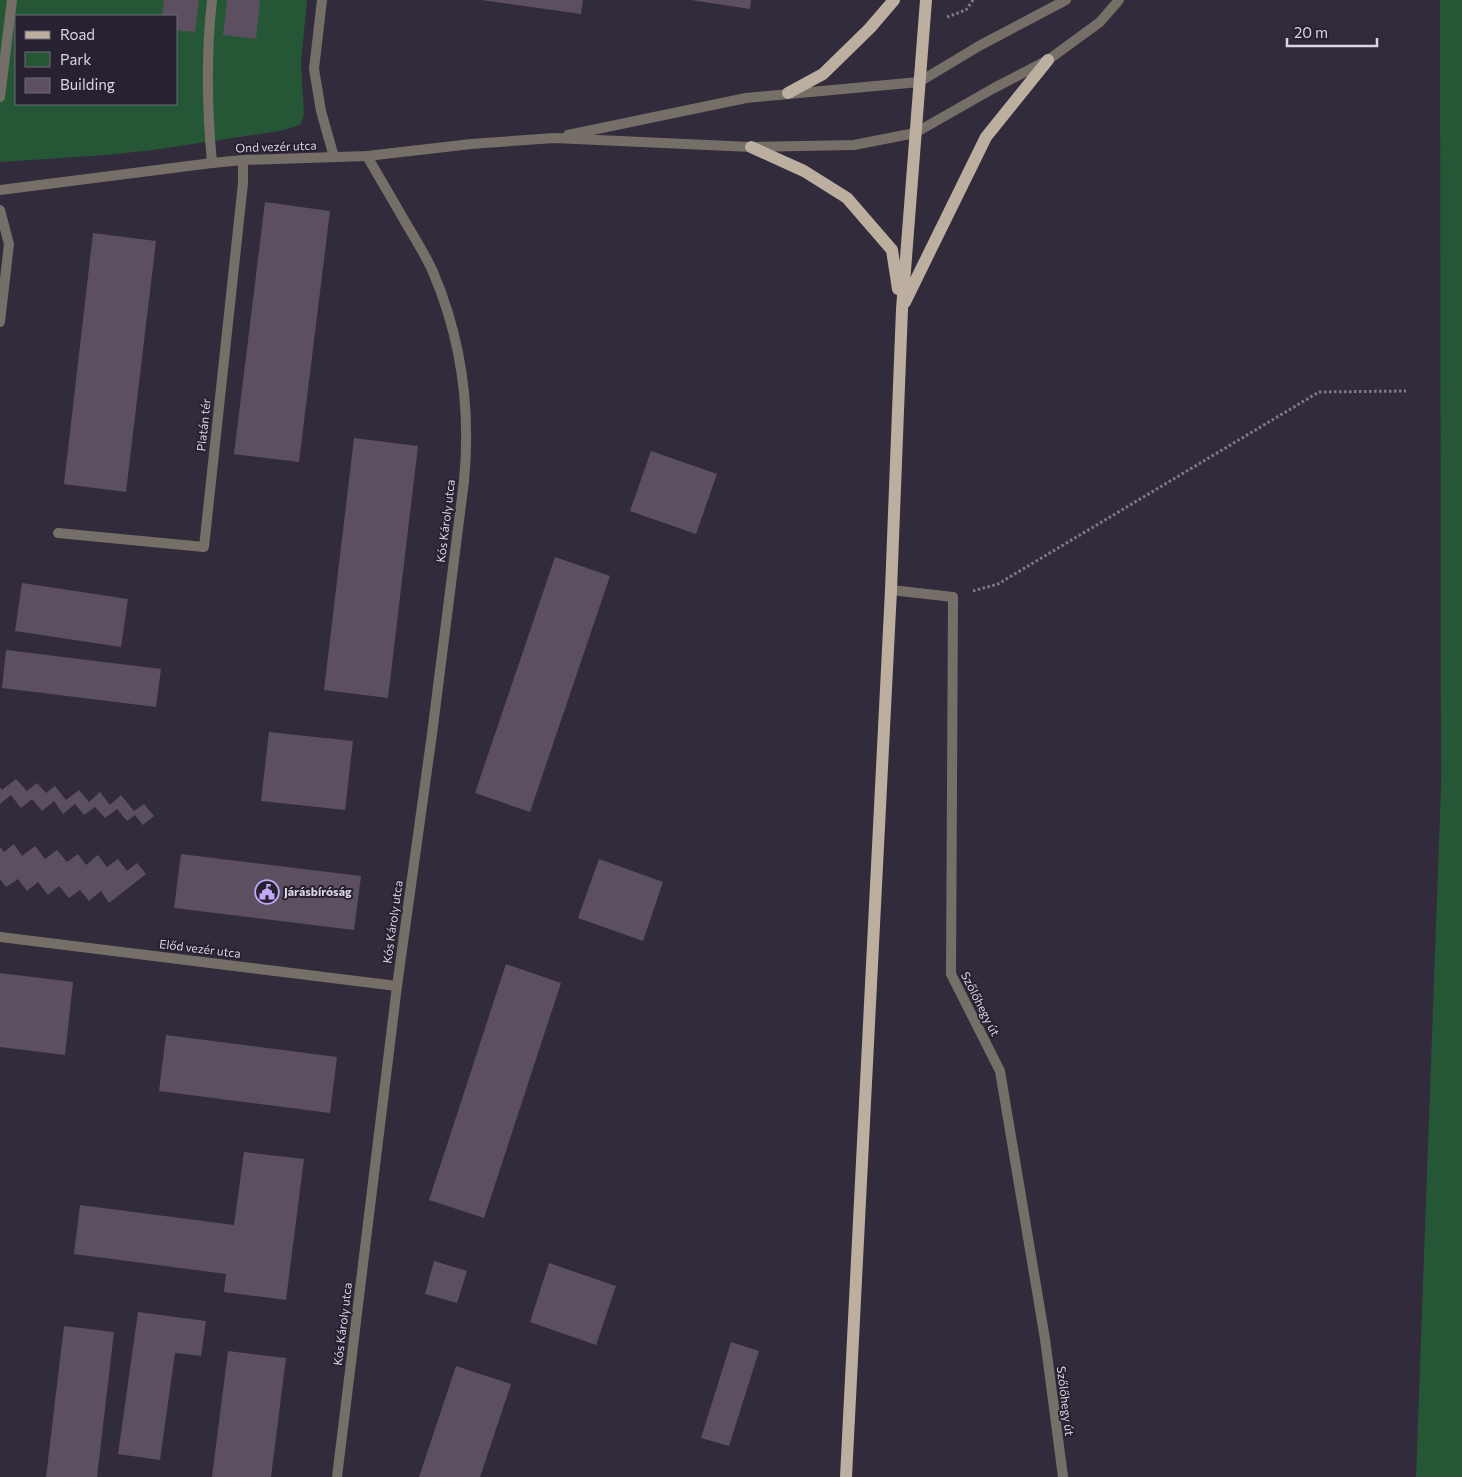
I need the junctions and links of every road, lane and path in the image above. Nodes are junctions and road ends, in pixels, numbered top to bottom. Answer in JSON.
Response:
{"nodes":[{"id":1,"x":12,"y":0,"type":"edge"},
{"id":2,"x":212,"y":0,"type":"edge"},
{"id":3,"x":322,"y":0,"type":"edge"},
{"id":4,"x":894,"y":0,"type":"edge"},
{"id":5,"x":926,"y":0,"type":"edge"},
{"id":6,"x":1066,"y":0,"type":"edge"},
{"id":7,"x":1120,"y":0,"type":"edge"},
{"id":8,"x":1048,"y":60,"type":"junction"},
{"id":9,"x":919,"y":82,"type":"junction"},
{"id":10,"x":788,"y":93,"type":"junction"},
{"id":11,"x":0,"y":97,"type":"edge"},
{"id":12,"x":915,"y":133,"type":"junction"},
{"id":13,"x":554,"y":138,"type":"junction"},
{"id":14,"x":751,"y":147,"type":"junction"},
{"id":15,"x":367,"y":156,"type":"junction"},
{"id":16,"x":334,"y":157,"type":"junction"},
{"id":17,"x":243,"y":160,"type":"junction"},
{"id":18,"x":212,"y":163,"type":"junction"},
{"id":19,"x":0,"y":190,"type":"edge"},
{"id":20,"x":0,"y":210,"type":"edge"},
{"id":21,"x":902,"y":309,"type":"junction"},
{"id":22,"x":0,"y":322,"type":"edge"},
{"id":23,"x":1406,"y":391,"type":"dead end"},
{"id":24,"x":58,"y":534,"type":"dead end"},
{"id":25,"x":892,"y":590,"type":"junction"},
{"id":26,"x":953,"y":597,"type":"junction"},
{"id":27,"x":0,"y":937,"type":"edge"},
{"id":28,"x":397,"y":986,"type":"junction"},
{"id":29,"x":337,"y":1477,"type":"edge"},
{"id":30,"x":846,"y":1477,"type":"edge"},
{"id":31,"x":1063,"y":1477,"type":"edge"}],
"edges":[{"from":1,"to":11,"type":"street"},
{"from":2,"to":18,"type":"street"},
{"from":3,"to":16,"type":"street"},
{"from":4,"to":10,"type":"main road"},
{"from":5,"to":9,"type":"main road"},
{"from":6,"to":9,"type":"street"},
{"from":7,"to":8,"type":"street"},
{"from":8,"to":12,"type":"street"},
{"from":8,"to":21,"type":"main road"},
{"from":9,"to":10,"type":"street"},
{"from":9,"to":12,"type":"main road"},
{"from":10,"to":13,"type":"street"},
{"from":12,"to":14,"type":"street"},
{"from":12,"to":21,"type":"main road"},
{"from":13,"to":14,"type":"street"},
{"from":13,"to":15,"type":"street","name":"Ond vezér utca"},
{"from":14,"to":21,"type":"main road"},
{"from":15,"to":16,"type":"street","name":"Ond vezér utca"},
{"from":15,"to":28,"type":"street","name":"Kós Károly utca"},
{"from":16,"to":17,"type":"street","name":"Ond vezér utca"},
{"from":17,"to":18,"type":"street","name":"Ond vezér utca"},
{"from":17,"to":24,"type":"street","name":"Platán tér"},
{"from":18,"to":19,"type":"street","name":"Ond vezér utca"},
{"from":20,"to":22,"type":"street"},
{"from":21,"to":25,"type":"main road"},
{"from":23,"to":26,"type":"path"},
{"from":25,"to":26,"type":"street"},
{"from":25,"to":30,"type":"main road"},
{"from":26,"to":31,"type":"street","name":"Szőlőhegy út"},
{"from":27,"to":28,"type":"street","name":"Előd vezér utca"},
{"from":28,"to":29,"type":"street","name":"Kós Károly utca"}]}
